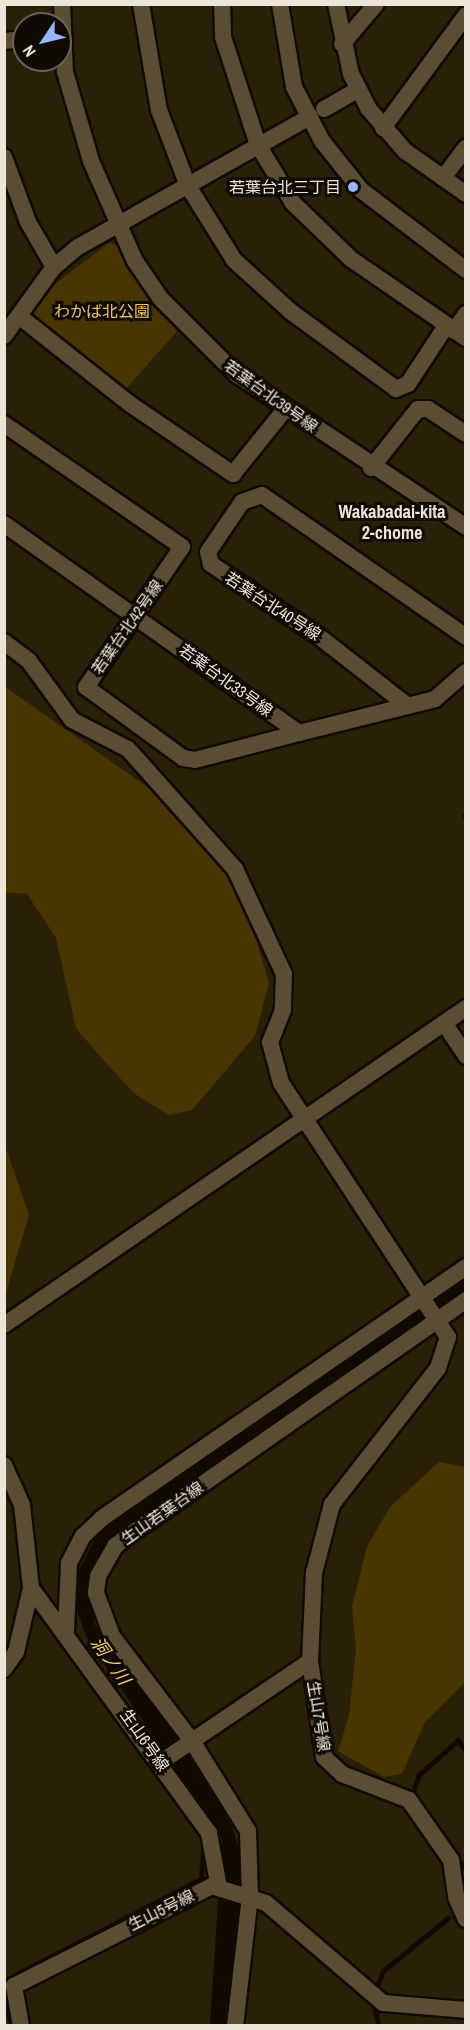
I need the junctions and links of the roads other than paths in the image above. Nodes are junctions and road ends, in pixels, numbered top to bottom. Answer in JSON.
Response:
{"nodes":[{"id":1,"x":141,"y":4,"type":"edge"},
{"id":2,"x":222,"y":4,"type":"edge"},
{"id":3,"x":280,"y":4,"type":"edge"},
{"id":4,"x":336,"y":4,"type":"edge"},
{"id":5,"x":376,"y":4,"type":"edge"},
{"id":6,"x":465,"y":15,"type":"edge"},
{"id":7,"x":342,"y":44,"type":"junction"},
{"id":8,"x":68,"y":72,"type":"edge"},
{"id":9,"x":359,"y":89,"type":"junction"},
{"id":10,"x":317,"y":113,"type":"junction"},
{"id":11,"x":383,"y":128,"type":"junction"},
{"id":12,"x":258,"y":145,"type":"junction"},
{"id":13,"x":465,"y":148,"type":"edge"},
{"id":14,"x":4,"y":157,"type":"edge"},
{"id":15,"x":443,"y":178,"type":"junction"},
{"id":16,"x":188,"y":186,"type":"junction"},
{"id":17,"x":465,"y":194,"type":"edge"},
{"id":18,"x":10,"y":196,"type":"edge"},
{"id":19,"x":116,"y":224,"type":"junction"},
{"id":20,"x":54,"y":267,"type":"junction"},
{"id":21,"x":465,"y":270,"type":"edge"},
{"id":22,"x":465,"y":314,"type":"edge"},
{"id":23,"x":19,"y":316,"type":"junction"},
{"id":24,"x":455,"y":332,"type":"edge"},
{"id":25,"x":4,"y":336,"type":"edge"},
{"id":26,"x":286,"y":408,"type":"junction"},
{"id":27,"x":4,"y":424,"type":"edge"},
{"id":28,"x":465,"y":434,"type":"edge"},
{"id":29,"x":371,"y":468,"type":"junction"},
{"id":30,"x":4,"y":524,"type":"edge"},
{"id":31,"x":465,"y":527,"type":"edge"},
{"id":32,"x":134,"y":615,"type":"junction"},
{"id":33,"x":465,"y":637,"type":"edge"},
{"id":34,"x":4,"y":642,"type":"edge"},
{"id":35,"x":465,"y":672,"type":"edge"},
{"id":36,"x":408,"y":706,"type":"junction"},
{"id":37,"x":299,"y":733,"type":"junction"},
{"id":38,"x":465,"y":1008,"type":"edge"},
{"id":39,"x":444,"y":1023,"type":"junction"},
{"id":40,"x":465,"y":1056,"type":"edge"},
{"id":41,"x":302,"y":1121,"type":"junction"},
{"id":42,"x":465,"y":1267,"type":"edge"},
{"id":43,"x":424,"y":1298,"type":"junction"},
{"id":44,"x":465,"y":1300,"type":"edge"},
{"id":45,"x":438,"y":1319,"type":"junction"},
{"id":46,"x":4,"y":1325,"type":"edge"},
{"id":47,"x":4,"y":1465,"type":"edge"},
{"id":48,"x":31,"y":1588,"type":"junction"},
{"id":49,"x":66,"y":1631,"type":"junction"},
{"id":50,"x":310,"y":1661,"type":"junction"},
{"id":51,"x":4,"y":1669,"type":"edge"},
{"id":52,"x":192,"y":1741,"type":"junction"},
{"id":53,"x":160,"y":1762,"type":"junction"},
{"id":54,"x":219,"y":1888,"type":"junction"},
{"id":55,"x":250,"y":1896,"type":"junction"},
{"id":56,"x":465,"y":1919,"type":"edge"},
{"id":57,"x":9,"y":1987,"type":"edge"},
{"id":58,"x":465,"y":2010,"type":"edge"},
{"id":59,"x":21,"y":2025,"type":"edge"},
{"id":60,"x":235,"y":2025,"type":"edge"}],
"edges":[{"from":1,"to":16,"type":"street"},
{"from":2,"to":12,"type":"street"},
{"from":3,"to":10,"type":"street"},
{"from":4,"to":7,"type":"street"},
{"from":5,"to":7,"type":"street"},
{"from":6,"to":11,"type":"street"},
{"from":7,"to":9,"type":"street"},
{"from":8,"to":19,"type":"street","name":"若葉台北39号線"},
{"from":9,"to":10,"type":"street"},
{"from":9,"to":11,"type":"street"},
{"from":10,"to":12,"type":"street"},
{"from":10,"to":21,"type":"street"},
{"from":11,"to":15,"type":"street"},
{"from":12,"to":16,"type":"street"},
{"from":12,"to":24,"type":"street"},
{"from":13,"to":15,"type":"street"},
{"from":14,"to":18,"type":"street"},
{"from":15,"to":17,"type":"street"},
{"from":16,"to":19,"type":"street"},
{"from":16,"to":24,"type":"street"},
{"from":18,"to":20,"type":"street"},
{"from":19,"to":20,"type":"street"},
{"from":19,"to":26,"type":"street","name":"若葉台北39号線"},
{"from":20,"to":23,"type":"street"},
{"from":22,"to":24,"type":"street"},
{"from":23,"to":25,"type":"street"},
{"from":23,"to":26,"type":"street"},
{"from":26,"to":29,"type":"street","name":"若葉台北39号線"},
{"from":27,"to":32,"type":"street","name":"若葉台北42号線"},
{"from":28,"to":29,"type":"street"},
{"from":29,"to":31,"type":"street","name":"若葉台北39号線"},
{"from":30,"to":32,"type":"street","name":"若葉台北33号線"},
{"from":32,"to":37,"type":"street","name":"若葉台北33号線"},
{"from":32,"to":37,"type":"street","name":"若葉台北42号線"},
{"from":33,"to":36,"type":"street","name":"若葉台北40号線"},
{"from":34,"to":41,"type":"street"},
{"from":35,"to":36,"type":"street"},
{"from":36,"to":37,"type":"street"},
{"from":38,"to":39,"type":"street"},
{"from":39,"to":40,"type":"street"},
{"from":39,"to":41,"type":"street"},
{"from":41,"to":43,"type":"street"},
{"from":41,"to":46,"type":"street"},
{"from":42,"to":43,"type":"street"},
{"from":43,"to":45,"type":"street"},
{"from":43,"to":49,"type":"street"},
{"from":44,"to":45,"type":"street","name":"生山若葉台線"},
{"from":45,"to":50,"type":"street"},
{"from":45,"to":52,"type":"street","name":"生山若葉台線"},
{"from":47,"to":48,"type":"street"},
{"from":48,"to":49,"type":"street","name":"生山6号線"},
{"from":48,"to":51,"type":"street"},
{"from":49,"to":53,"type":"street","name":"生山6号線"},
{"from":50,"to":52,"type":"street","name":"生山7号線"},
{"from":50,"to":56,"type":"street","name":"生山7号線"},
{"from":52,"to":53,"type":"street","name":"生山7号線"},
{"from":52,"to":55,"type":"street","name":"生山若葉台線"},
{"from":53,"to":54,"type":"street","name":"生山6号線"},
{"from":54,"to":55,"type":"street","name":"生山5号線"},
{"from":54,"to":57,"type":"street","name":"生山5号線"},
{"from":55,"to":58,"type":"street","name":"生山5号線"},
{"from":55,"to":60,"type":"street","name":"生山若葉台線"},
{"from":57,"to":59,"type":"street","name":"生山5号線"}]}
